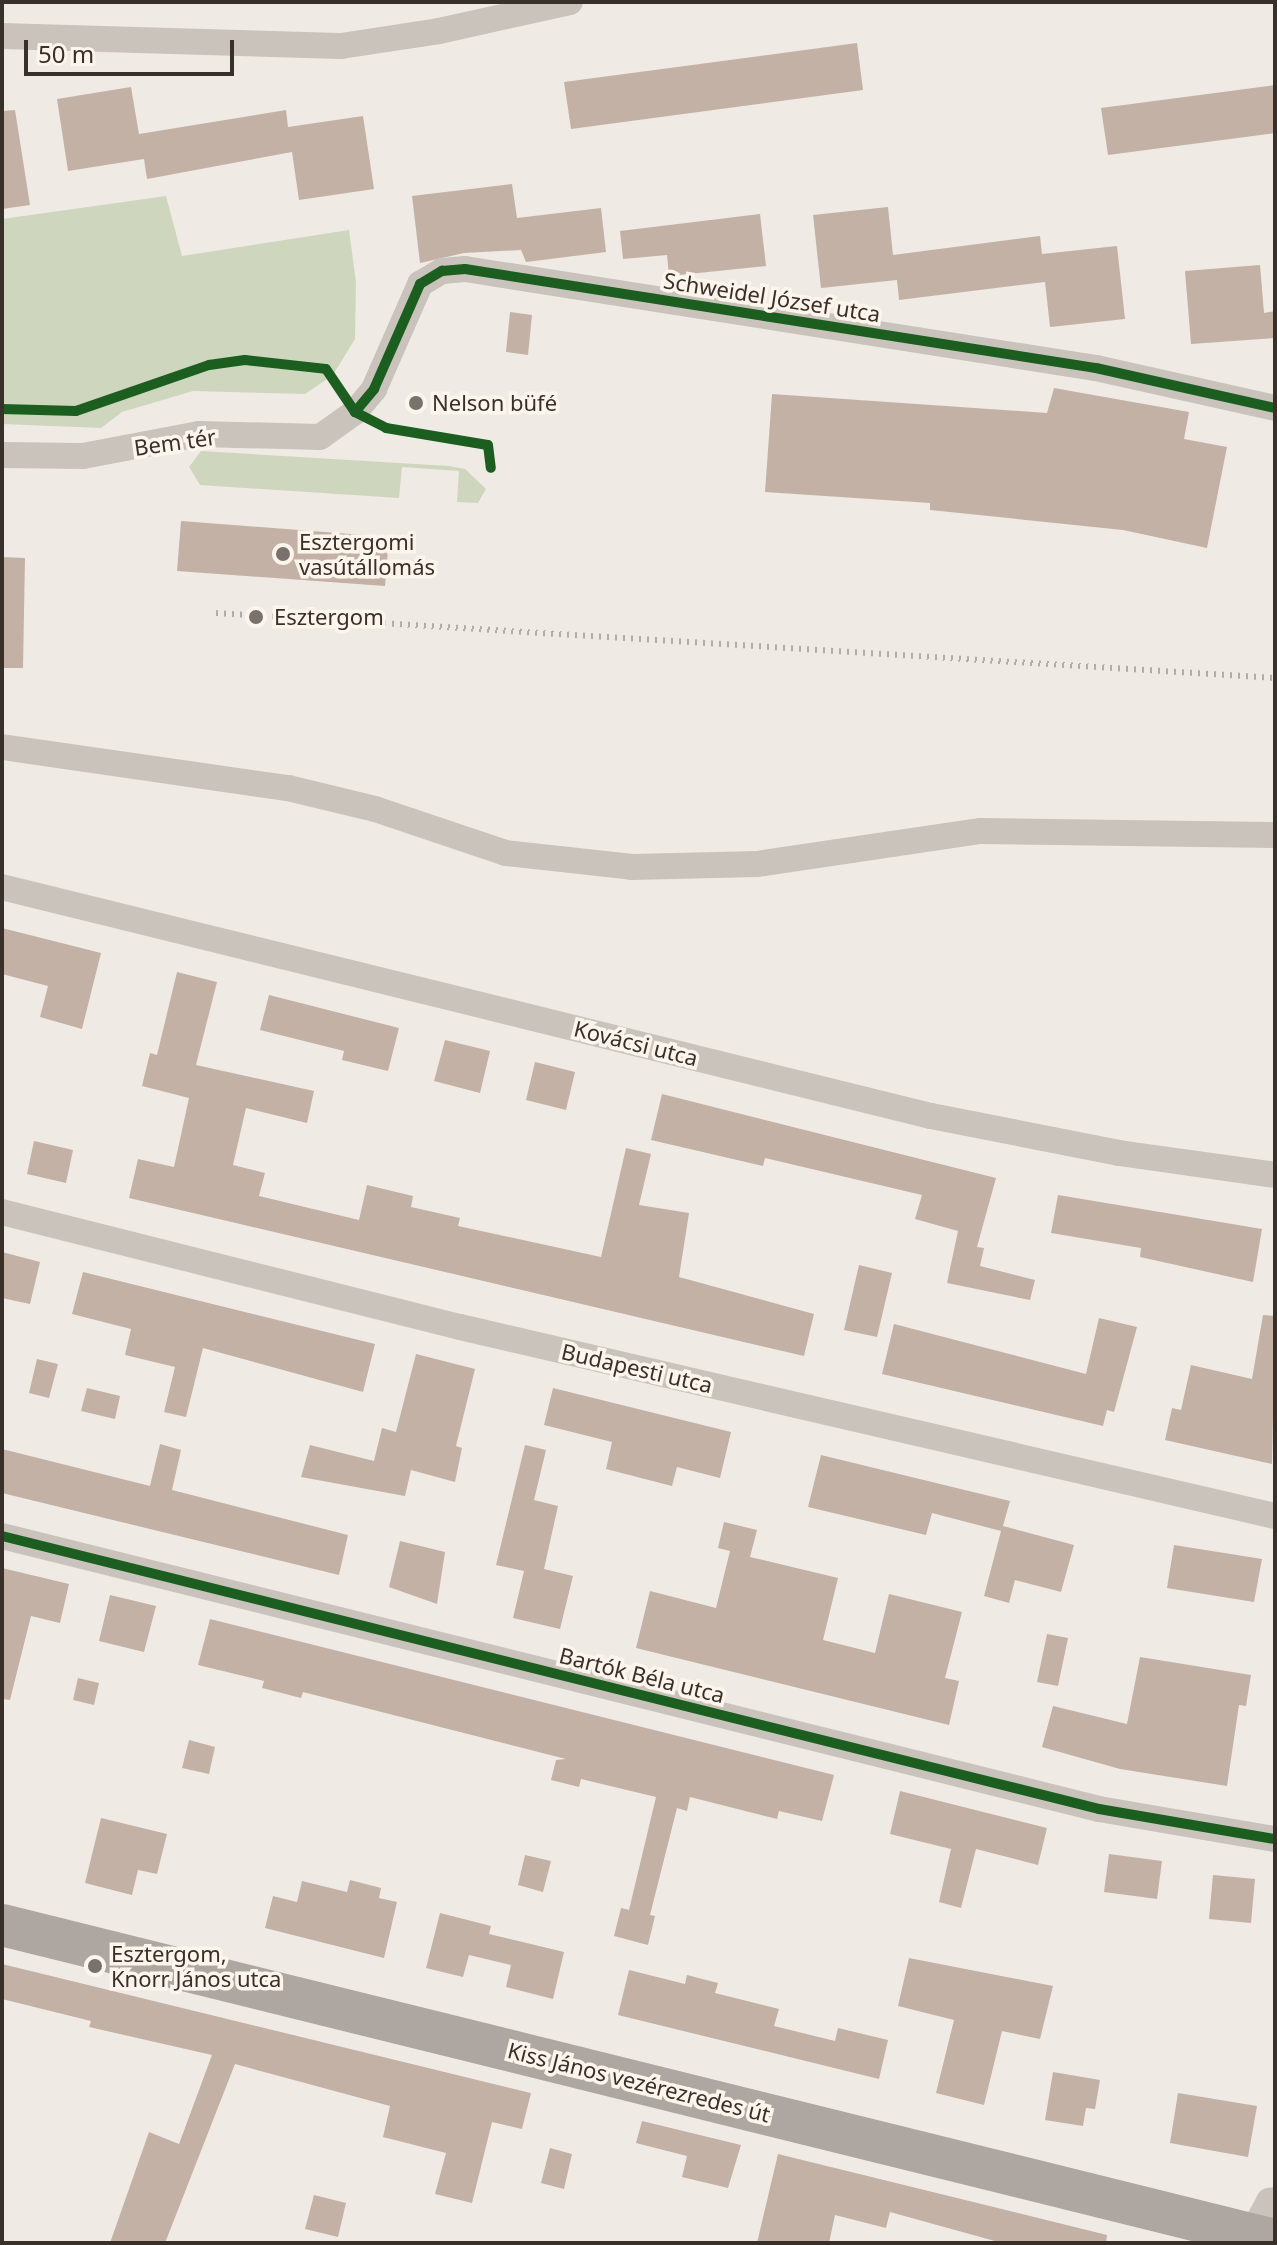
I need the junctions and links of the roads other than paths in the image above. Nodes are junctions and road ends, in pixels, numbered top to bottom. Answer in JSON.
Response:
{"nodes":[{"id":1,"x":570,"y":2,"type":"edge"},
{"id":2,"x":2,"y":36,"type":"edge"},
{"id":3,"x":1275,"y":408,"type":"edge"},
{"id":4,"x":345,"y":421,"type":"joint"},
{"id":5,"x":2,"y":455,"type":"edge"},
{"id":6,"x":2,"y":747,"type":"edge"},
{"id":7,"x":1275,"y":835,"type":"edge"},
{"id":8,"x":2,"y":887,"type":"edge"},
{"id":9,"x":1275,"y":1175,"type":"edge"},
{"id":10,"x":2,"y":1212,"type":"edge"},
{"id":11,"x":1275,"y":1516,"type":"edge"},
{"id":12,"x":2,"y":1536,"type":"edge"},
{"id":13,"x":1275,"y":1839,"type":"edge"},
{"id":14,"x":2,"y":1925,"type":"edge"},
{"id":15,"x":1275,"y":2200,"type":"edge"},
{"id":16,"x":1263,"y":2237,"type":"edge"}],
"edges":[{"from":1,"to":2,"type":"street"},
{"from":3,"to":4,"type":"street","name":"Schweidel József utca"},
{"from":4,"to":5,"type":"street","name":"Bem tér"},
{"from":6,"to":7,"type":"street"},
{"from":8,"to":9,"type":"street","name":"Kovácsi utca"},
{"from":10,"to":11,"type":"street","name":"Budapesti utca"},
{"from":12,"to":13,"type":"street","name":"Bartók Béla utca"},
{"from":14,"to":16,"type":"main road","name":"Kiss János vezérezredes út"},
{"from":15,"to":16,"type":"street"}]}
